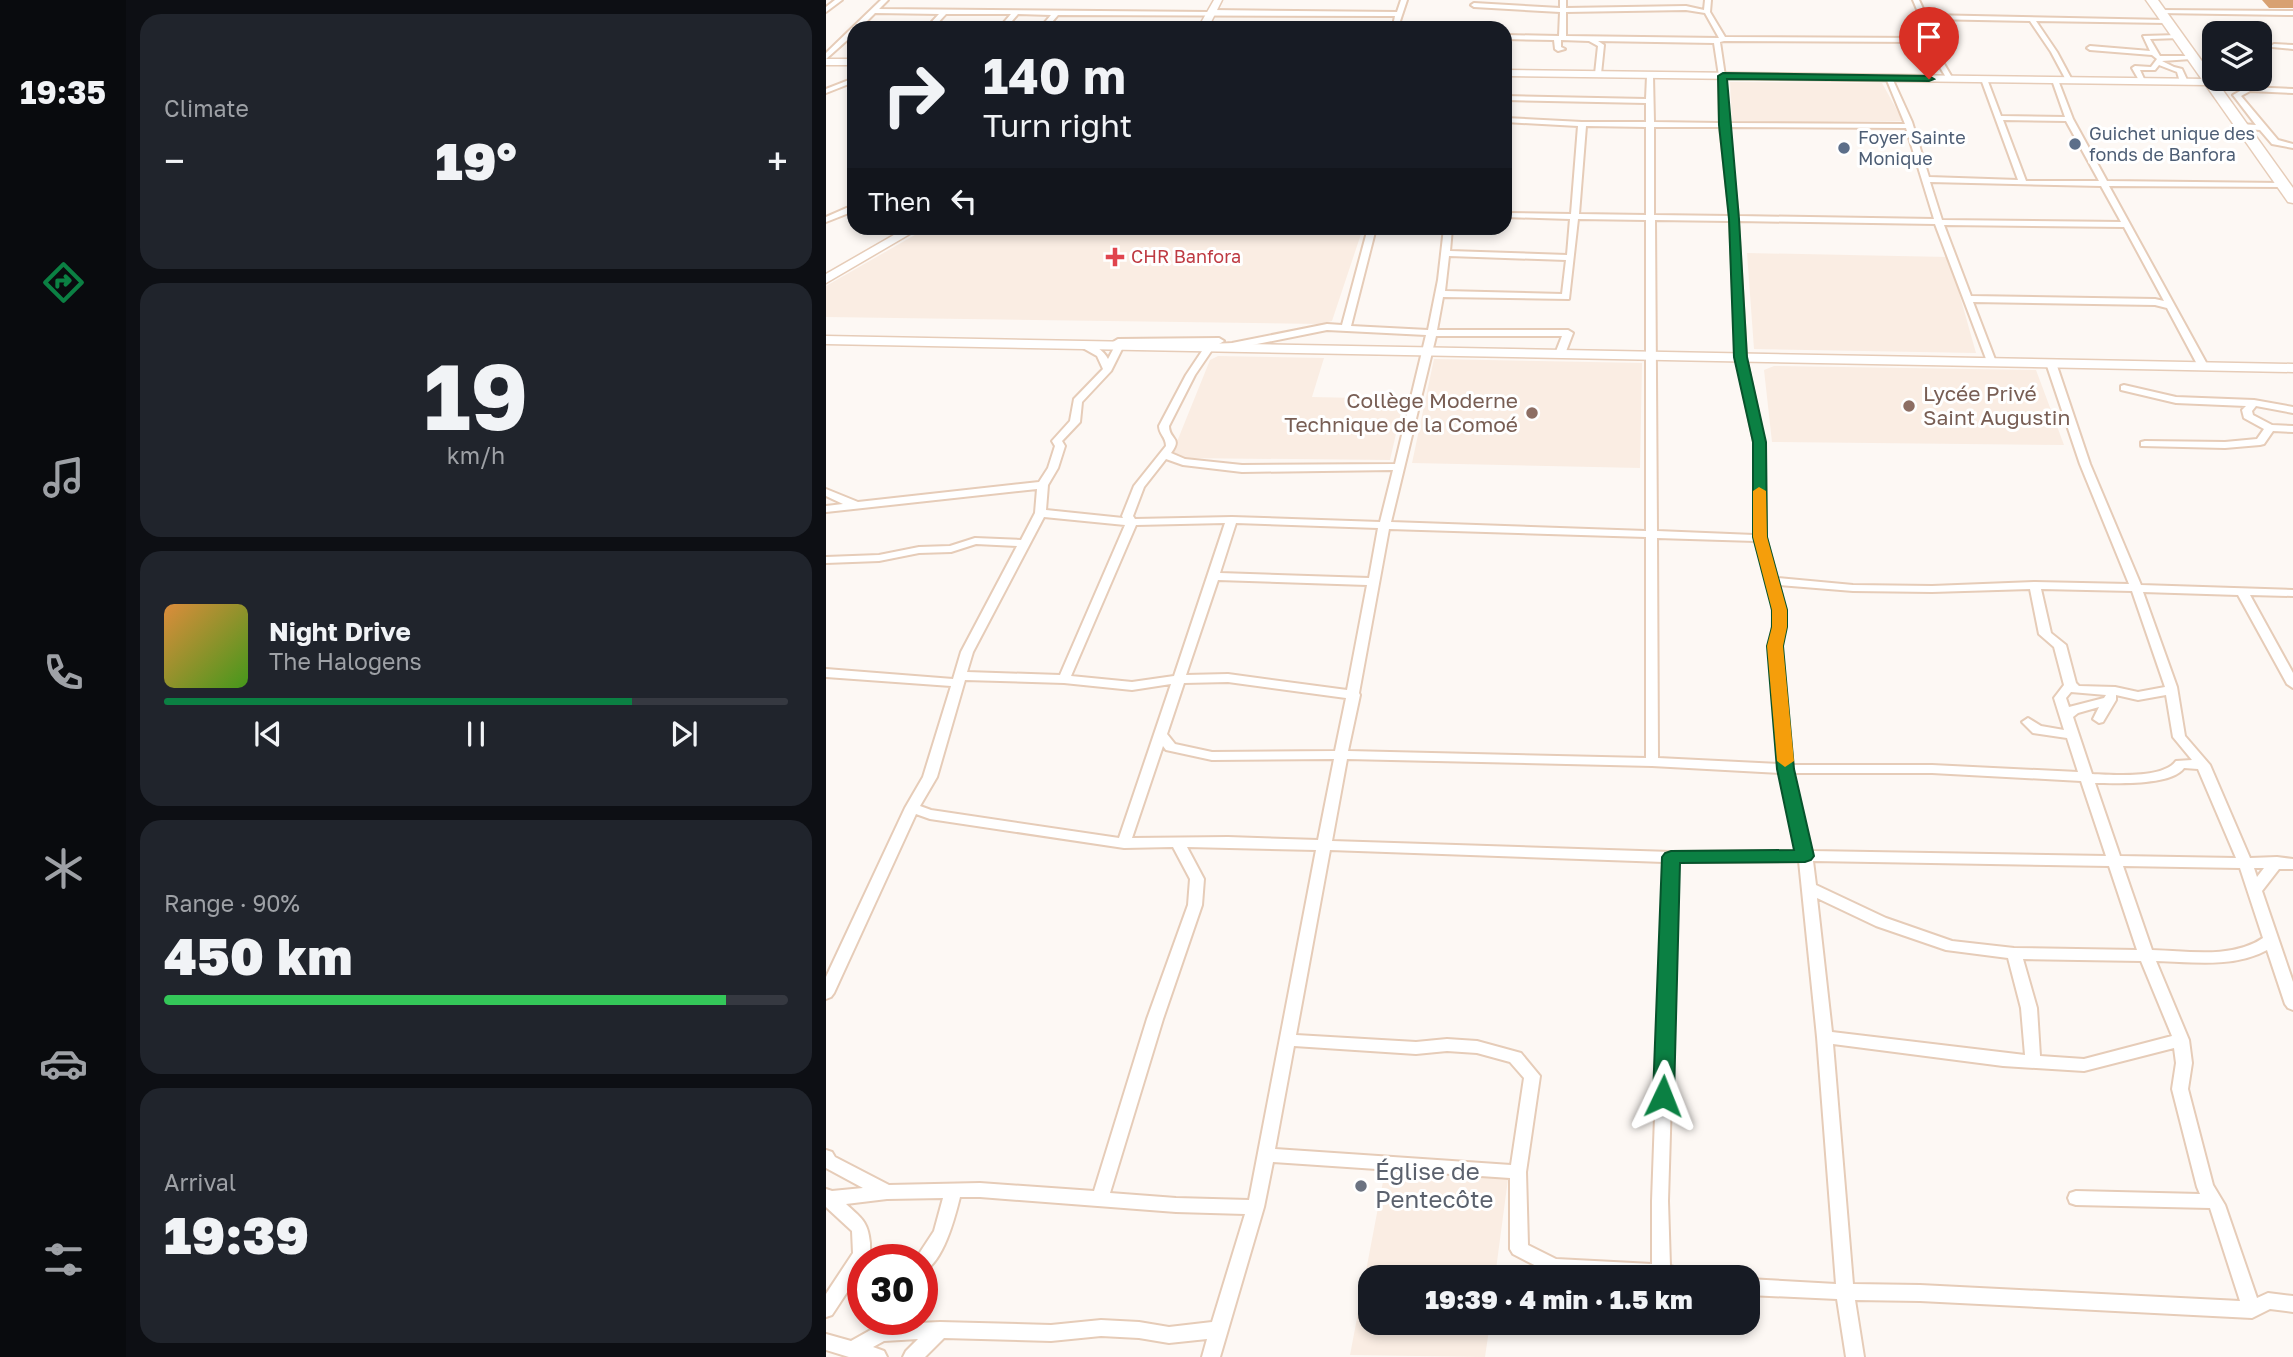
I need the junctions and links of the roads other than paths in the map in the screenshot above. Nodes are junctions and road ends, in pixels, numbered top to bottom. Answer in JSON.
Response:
{"nodes":[{"id":1,"x":839,"y":0,"type":"edge"},
{"id":2,"x":885,"y":0,"type":"edge"},
{"id":3,"x":1218,"y":0,"type":"edge"},
{"id":4,"x":1404,"y":0,"type":"edge"},
{"id":5,"x":1563,"y":0,"type":"edge"},
{"id":6,"x":1916,"y":0,"type":"edge"},
{"id":7,"x":2152,"y":0,"type":"edge"},
{"id":8,"x":1474,"y":2,"type":"edge"},
{"id":9,"x":991,"y":6,"type":"dead end"},
{"id":10,"x":1708,"y":6,"type":"edge"},
{"id":11,"x":826,"y":10,"type":"edge"},
{"id":12,"x":1561,"y":10,"type":"junction"},
{"id":13,"x":873,"y":11,"type":"junction"},
{"id":14,"x":944,"y":12,"type":"junction"},
{"id":15,"x":985,"y":12,"type":"junction"},
{"id":16,"x":1016,"y":13,"type":"junction"},
{"id":17,"x":1056,"y":13,"type":"junction"},
{"id":18,"x":1211,"y":13,"type":"junction"},
{"id":19,"x":2293,"y":13,"type":"edge"},
{"id":20,"x":1399,"y":14,"type":"junction"},
{"id":21,"x":2163,"y":16,"type":"junction"},
{"id":22,"x":1923,"y":17,"type":"junction"},
{"id":23,"x":2032,"y":19,"type":"junction"},
{"id":24,"x":863,"y":21,"type":"edge"},
{"id":25,"x":936,"y":21,"type":"edge"},
{"id":26,"x":1009,"y":21,"type":"edge"},
{"id":27,"x":1049,"y":21,"type":"edge"},
{"id":28,"x":1207,"y":21,"type":"edge"},
{"id":29,"x":1397,"y":21,"type":"edge"},
{"id":30,"x":1469,"y":21,"type":"edge"},
{"id":31,"x":1512,"y":37,"type":"edge"},
{"id":32,"x":1561,"y":37,"type":"junction"},
{"id":33,"x":2178,"y":37,"type":"junction"},
{"id":34,"x":847,"y":38,"type":"edge"},
{"id":35,"x":1720,"y":40,"type":"junction"},
{"id":36,"x":1927,"y":40,"type":"junction"},
{"id":37,"x":1604,"y":43,"type":"junction"},
{"id":38,"x":2274,"y":46,"type":"dead end"},
{"id":39,"x":2293,"y":47,"type":"edge"},
{"id":40,"x":2090,"y":48,"type":"dead end"},
{"id":41,"x":1562,"y":49,"type":"dead end"},
{"id":42,"x":2159,"y":59,"type":"junction"},
{"id":43,"x":2193,"y":59,"type":"junction"},
{"id":44,"x":826,"y":60,"type":"edge"},
{"id":45,"x":847,"y":62,"type":"edge"},
{"id":46,"x":1512,"y":73,"type":"edge"},
{"id":47,"x":2202,"y":73,"type":"edge"},
{"id":48,"x":1598,"y":74,"type":"junction"},
{"id":49,"x":1650,"y":75,"type":"junction"},
{"id":50,"x":1723,"y":76,"type":"junction"},
{"id":51,"x":1889,"y":78,"type":"junction"},
{"id":52,"x":1950,"y":79,"type":"junction"},
{"id":53,"x":1984,"y":79,"type":"junction"},
{"id":54,"x":2055,"y":80,"type":"junction"},
{"id":55,"x":2068,"y":80,"type":"junction"},
{"id":56,"x":2143,"y":81,"type":"junction"},
{"id":57,"x":2184,"y":82,"type":"junction"},
{"id":58,"x":2202,"y":82,"type":"edge"},
{"id":59,"x":847,"y":83,"type":"edge"},
{"id":60,"x":2272,"y":90,"type":"edge"},
{"id":61,"x":2214,"y":91,"type":"edge"},
{"id":62,"x":2245,"y":91,"type":"edge"},
{"id":63,"x":2293,"y":91,"type":"edge"},
{"id":64,"x":826,"y":92,"type":"edge"},
{"id":65,"x":1512,"y":98,"type":"edge"},
{"id":66,"x":1648,"y":101,"type":"junction"},
{"id":67,"x":1998,"y":118,"type":"junction"},
{"id":68,"x":2069,"y":119,"type":"junction"},
{"id":69,"x":1512,"y":120,"type":"edge"},
{"id":70,"x":1582,"y":124,"type":"junction"},
{"id":71,"x":1649,"y":124,"type":"junction"},
{"id":72,"x":1724,"y":125,"type":"junction"},
{"id":73,"x":1909,"y":126,"type":"junction"},
{"id":74,"x":2239,"y":126,"type":"junction"},
{"id":75,"x":2262,"y":128,"type":"junction"},
{"id":76,"x":2293,"y":146,"type":"edge"},
{"id":77,"x":1926,"y":179,"type":"junction"},
{"id":78,"x":2023,"y":183,"type":"junction"},
{"id":79,"x":2104,"y":183,"type":"junction"},
{"id":80,"x":2282,"y":185,"type":"junction"},
{"id":81,"x":2293,"y":199,"type":"edge"},
{"id":82,"x":847,"y":212,"type":"edge"},
{"id":83,"x":1512,"y":215,"type":"edge"},
{"id":84,"x":1576,"y":217,"type":"junction"},
{"id":85,"x":1649,"y":219,"type":"junction"},
{"id":86,"x":1734,"y":219,"type":"junction"},
{"id":87,"x":826,"y":220,"type":"edge"},
{"id":88,"x":1939,"y":223,"type":"junction"},
{"id":89,"x":2126,"y":225,"type":"junction"},
{"id":90,"x":902,"y":235,"type":"edge"},
{"id":91,"x":1370,"y":235,"type":"edge"},
{"id":92,"x":1447,"y":235,"type":"edge"},
{"id":93,"x":1444,"y":253,"type":"junction"},
{"id":94,"x":1571,"y":258,"type":"junction"},
{"id":95,"x":826,"y":279,"type":"edge"},
{"id":96,"x":1440,"y":294,"type":"junction"},
{"id":97,"x":1967,"y":299,"type":"junction"},
{"id":98,"x":2171,"y":306,"type":"junction"},
{"id":99,"x":1346,"y":327,"type":"junction"},
{"id":100,"x":1432,"y":333,"type":"junction"},
{"id":101,"x":1279,"y":335,"type":"junction"},
{"id":102,"x":826,"y":340,"type":"edge"},
{"id":103,"x":1078,"y":345,"type":"junction"},
{"id":104,"x":1120,"y":346,"type":"junction"},
{"id":105,"x":1209,"y":347,"type":"junction"},
{"id":106,"x":1427,"y":351,"type":"junction"},
{"id":107,"x":1560,"y":354,"type":"junction"},
{"id":108,"x":1649,"y":356,"type":"junction"},
{"id":109,"x":1741,"y":357,"type":"junction"},
{"id":110,"x":1991,"y":362,"type":"junction"},
{"id":111,"x":2050,"y":363,"type":"junction"},
{"id":112,"x":2203,"y":366,"type":"junction"},
{"id":113,"x":2293,"y":368,"type":"edge"},
{"id":114,"x":1108,"y":369,"type":"junction"},
{"id":115,"x":2124,"y":388,"type":"dead end"},
{"id":116,"x":2254,"y":403,"type":"junction"},
{"id":117,"x":2293,"y":410,"type":"edge"},
{"id":118,"x":2270,"y":429,"type":"junction"},
{"id":119,"x":2293,"y":429,"type":"edge"},
{"id":120,"x":2145,"y":444,"type":"dead end"},
{"id":121,"x":1166,"y":455,"type":"junction"},
{"id":122,"x":1400,"y":467,"type":"junction"},
{"id":123,"x":1043,"y":485,"type":"junction"},
{"id":124,"x":826,"y":492,"type":"edge"},
{"id":125,"x":857,"y":506,"type":"junction"},
{"id":126,"x":826,"y":509,"type":"edge"},
{"id":127,"x":1040,"y":513,"type":"junction"},
{"id":128,"x":1233,"y":520,"type":"junction"},
{"id":129,"x":1132,"y":522,"type":"junction"},
{"id":130,"x":1384,"y":527,"type":"junction"},
{"id":131,"x":1651,"y":535,"type":"junction"},
{"id":132,"x":1760,"y":537,"type":"junction"},
{"id":133,"x":1024,"y":543,"type":"junction"},
{"id":134,"x":826,"y":560,"type":"edge"},
{"id":135,"x":1213,"y":576,"type":"junction"},
{"id":136,"x":1772,"y":581,"type":"junction"},
{"id":137,"x":1374,"y":582,"type":"junction"},
{"id":138,"x":2035,"y":585,"type":"junction"},
{"id":139,"x":2136,"y":587,"type":"junction"},
{"id":140,"x":2242,"y":590,"type":"junction"},
{"id":141,"x":2293,"y":593,"type":"edge"},
{"id":142,"x":826,"y":673,"type":"edge"},
{"id":143,"x":958,"y":679,"type":"junction"},
{"id":144,"x":1179,"y":679,"type":"junction"},
{"id":145,"x":1064,"y":680,"type":"junction"},
{"id":146,"x":2293,"y":684,"type":"edge"},
{"id":147,"x":2070,"y":685,"type":"junction"},
{"id":148,"x":2171,"y":690,"type":"junction"},
{"id":149,"x":1354,"y":695,"type":"junction"},
{"id":150,"x":2112,"y":695,"type":"junction"},
{"id":151,"x":2066,"y":716,"type":"junction"},
{"id":152,"x":2099,"y":719,"type":"dead end"},
{"id":153,"x":2028,"y":722,"type":"dead end"},
{"id":154,"x":1160,"y":735,"type":"junction"},
{"id":155,"x":2072,"y":735,"type":"junction"},
{"id":156,"x":1190,"y":752,"type":"junction"},
{"id":157,"x":1343,"y":755,"type":"junction"},
{"id":158,"x":1652,"y":762,"type":"junction"},
{"id":159,"x":1150,"y":763,"type":"junction"},
{"id":160,"x":2203,"y":765,"type":"junction"},
{"id":161,"x":1786,"y":769,"type":"junction"},
{"id":162,"x":2086,"y":779,"type":"junction"},
{"id":163,"x":912,"y":808,"type":"junction"},
{"id":164,"x":1124,"y":843,"type":"junction"},
{"id":165,"x":1178,"y":843,"type":"junction"},
{"id":166,"x":1325,"y":846,"type":"junction"},
{"id":167,"x":1805,"y":856,"type":"junction"},
{"id":168,"x":1671,"y":857,"type":"junction"},
{"id":169,"x":2116,"y":860,"type":"junction"},
{"id":170,"x":2245,"y":862,"type":"junction"},
{"id":171,"x":2277,"y":862,"type":"junction"},
{"id":172,"x":2293,"y":864,"type":"edge"},
{"id":173,"x":1808,"y":888,"type":"junction"},
{"id":174,"x":2255,"y":890,"type":"junction"},
{"id":175,"x":2272,"y":939,"type":"junction"},
{"id":176,"x":2014,"y":953,"type":"junction"},
{"id":177,"x":2147,"y":957,"type":"junction"},
{"id":178,"x":831,"y":968,"type":"edge"},
{"id":179,"x":826,"y":993,"type":"edge"},
{"id":180,"x":2293,"y":1004,"type":"edge"},
{"id":181,"x":1825,"y":1037,"type":"junction"},
{"id":182,"x":1288,"y":1040,"type":"junction"},
{"id":183,"x":2181,"y":1040,"type":"junction"},
{"id":184,"x":2034,"y":1062,"type":"junction"},
{"id":185,"x":1266,"y":1155,"type":"junction"},
{"id":186,"x":827,"y":1161,"type":"edge"},
{"id":187,"x":1518,"y":1172,"type":"junction"},
{"id":188,"x":954,"y":1190,"type":"junction"},
{"id":189,"x":887,"y":1192,"type":"junction"},
{"id":190,"x":827,"y":1198,"type":"edge"},
{"id":191,"x":2076,"y":1198,"type":"dead end"},
{"id":192,"x":1100,"y":1199,"type":"junction"},
{"id":193,"x":2215,"y":1201,"type":"junction"},
{"id":194,"x":1256,"y":1208,"type":"junction"},
{"id":195,"x":935,"y":1244,"type":"edge"},
{"id":196,"x":1550,"y":1265,"type":"edge"},
{"id":197,"x":1661,"y":1265,"type":"edge"},
{"id":198,"x":1760,"y":1288,"type":"edge"},
{"id":199,"x":1845,"y":1290,"type":"junction"},
{"id":200,"x":2293,"y":1304,"type":"edge"},
{"id":201,"x":826,"y":1309,"type":"edge"},
{"id":202,"x":2252,"y":1310,"type":"junction"},
{"id":203,"x":940,"y":1330,"type":"joint"},
{"id":204,"x":1218,"y":1330,"type":"junction"},
{"id":205,"x":873,"y":1335,"type":"edge"},
{"id":206,"x":826,"y":1342,"type":"edge"},
{"id":207,"x":854,"y":1349,"type":"junction"},
{"id":208,"x":878,"y":1357,"type":"edge"},
{"id":209,"x":912,"y":1357,"type":"edge"},
{"id":210,"x":1211,"y":1357,"type":"edge"},
{"id":211,"x":1855,"y":1357,"type":"edge"}],
"edges":[{"from":1,"to":11,"type":"street"},
{"from":2,"to":13,"type":"street"},
{"from":3,"to":18,"type":"street"},
{"from":4,"to":20,"type":"street"},
{"from":5,"to":12,"type":"street"},
{"from":6,"to":22,"type":"street"},
{"from":7,"to":21,"type":"highway"},
{"from":8,"to":12,"type":"street"},
{"from":8,"to":30,"type":"street"},
{"from":9,"to":15,"type":"street"},
{"from":10,"to":12,"type":"street"},
{"from":10,"to":35,"type":"street"},
{"from":12,"to":32,"type":"street"},
{"from":13,"to":14,"type":"street"},
{"from":13,"to":24,"type":"street"},
{"from":14,"to":15,"type":"street"},
{"from":14,"to":25,"type":"street"},
{"from":15,"to":16,"type":"street"},
{"from":16,"to":17,"type":"street"},
{"from":16,"to":26,"type":"street"},
{"from":17,"to":18,"type":"street"},
{"from":17,"to":27,"type":"street"},
{"from":18,"to":20,"type":"street"},
{"from":18,"to":28,"type":"street"},
{"from":19,"to":21,"type":"street"},
{"from":20,"to":29,"type":"street"},
{"from":21,"to":23,"type":"street"},
{"from":21,"to":33,"type":"highway"},
{"from":22,"to":23,"type":"street"},
{"from":22,"to":36,"type":"street"},
{"from":23,"to":55,"type":"street"},
{"from":31,"to":32,"type":"street"},
{"from":32,"to":37,"type":"street"},
{"from":32,"to":41,"type":"street"},
{"from":33,"to":42,"type":"street"},
{"from":33,"to":43,"type":"highway"},
{"from":34,"to":44,"type":"street"},
{"from":35,"to":36,"type":"street"},
{"from":35,"to":37,"type":"street"},
{"from":35,"to":50,"type":"street"},
{"from":36,"to":52,"type":"street"},
{"from":37,"to":48,"type":"street"},
{"from":38,"to":39,"type":"street"},
{"from":40,"to":42,"type":"street"},
{"from":42,"to":43,"type":"street"},
{"from":42,"to":56,"type":"street"},
{"from":42,"to":57,"type":"street"},
{"from":43,"to":47,"type":"highway"},
{"from":44,"to":45,"type":"street"},
{"from":46,"to":48,"type":"street"},
{"from":48,"to":49,"type":"street"},
{"from":49,"to":50,"type":"street"},
{"from":49,"to":66,"type":"street"},
{"from":50,"to":51,"type":"street"},
{"from":50,"to":72,"type":"street"},
{"from":51,"to":52,"type":"street"},
{"from":51,"to":73,"type":"street"},
{"from":52,"to":53,"type":"street"},
{"from":53,"to":54,"type":"street"},
{"from":53,"to":67,"type":"street"},
{"from":54,"to":55,"type":"street"},
{"from":54,"to":68,"type":"street"},
{"from":55,"to":56,"type":"street"},
{"from":56,"to":57,"type":"street"},
{"from":57,"to":58,"type":"street"},
{"from":59,"to":64,"type":"street"},
{"from":60,"to":63,"type":"street"},
{"from":61,"to":74,"type":"highway"},
{"from":62,"to":75,"type":"street"},
{"from":65,"to":66,"type":"street"},
{"from":66,"to":71,"type":"street"},
{"from":67,"to":68,"type":"street"},
{"from":67,"to":78,"type":"street"},
{"from":68,"to":79,"type":"street"},
{"from":69,"to":70,"type":"street"},
{"from":70,"to":71,"type":"street"},
{"from":70,"to":84,"type":"street"},
{"from":71,"to":72,"type":"street"},
{"from":71,"to":85,"type":"street"},
{"from":72,"to":73,"type":"street"},
{"from":72,"to":86,"type":"street"},
{"from":73,"to":77,"type":"street"},
{"from":74,"to":75,"type":"street"},
{"from":74,"to":80,"type":"highway"},
{"from":75,"to":76,"type":"street"},
{"from":77,"to":78,"type":"street"},
{"from":77,"to":88,"type":"street"},
{"from":78,"to":79,"type":"street"},
{"from":79,"to":80,"type":"street"},
{"from":79,"to":89,"type":"street"},
{"from":80,"to":81,"type":"highway"},
{"from":82,"to":87,"type":"street"},
{"from":83,"to":84,"type":"street"},
{"from":84,"to":85,"type":"street"},
{"from":84,"to":94,"type":"street"},
{"from":85,"to":86,"type":"street"},
{"from":85,"to":108,"type":"street"},
{"from":86,"to":88,"type":"street"},
{"from":86,"to":109,"type":"street"},
{"from":88,"to":89,"type":"street"},
{"from":88,"to":97,"type":"street"},
{"from":89,"to":98,"type":"street"},
{"from":90,"to":95,"type":"street"},
{"from":91,"to":99,"type":"street"},
{"from":92,"to":93,"type":"street"},
{"from":93,"to":94,"type":"street"},
{"from":93,"to":96,"type":"street"},
{"from":94,"to":96,"type":"street"},
{"from":96,"to":100,"type":"street"},
{"from":97,"to":98,"type":"street"},
{"from":97,"to":110,"type":"street"},
{"from":98,"to":112,"type":"street"},
{"from":99,"to":100,"type":"street"},
{"from":99,"to":101,"type":"street"},
{"from":100,"to":106,"type":"street"},
{"from":100,"to":107,"type":"street"},
{"from":101,"to":103,"type":"street"},
{"from":101,"to":105,"type":"street"},
{"from":102,"to":103,"type":"street"},
{"from":103,"to":104,"type":"street"},
{"from":103,"to":114,"type":"street"},
{"from":104,"to":105,"type":"street"},
{"from":104,"to":114,"type":"street"},
{"from":105,"to":106,"type":"street"},
{"from":105,"to":121,"type":"street"},
{"from":106,"to":107,"type":"street"},
{"from":106,"to":122,"type":"street"},
{"from":107,"to":108,"type":"street"},
{"from":108,"to":109,"type":"street"},
{"from":108,"to":131,"type":"street"},
{"from":109,"to":110,"type":"street"},
{"from":109,"to":132,"type":"street"},
{"from":110,"to":111,"type":"street"},
{"from":111,"to":112,"type":"street"},
{"from":111,"to":139,"type":"street"},
{"from":112,"to":113,"type":"street"},
{"from":114,"to":123,"type":"street"},
{"from":115,"to":116,"type":"street"},
{"from":116,"to":117,"type":"street"},
{"from":116,"to":118,"type":"street"},
{"from":118,"to":119,"type":"street"},
{"from":118,"to":120,"type":"street"},
{"from":121,"to":122,"type":"street"},
{"from":121,"to":129,"type":"street"},
{"from":122,"to":130,"type":"street"},
{"from":123,"to":125,"type":"street"},
{"from":123,"to":127,"type":"street"},
{"from":124,"to":125,"type":"street"},
{"from":125,"to":126,"type":"street"},
{"from":127,"to":129,"type":"street"},
{"from":127,"to":133,"type":"street"},
{"from":128,"to":129,"type":"street"},
{"from":128,"to":130,"type":"street"},
{"from":128,"to":135,"type":"street"},
{"from":129,"to":145,"type":"street"},
{"from":130,"to":131,"type":"street"},
{"from":130,"to":137,"type":"street"},
{"from":131,"to":132,"type":"street"},
{"from":131,"to":158,"type":"street"},
{"from":132,"to":136,"type":"street"},
{"from":133,"to":134,"type":"street"},
{"from":133,"to":143,"type":"street"},
{"from":135,"to":137,"type":"street"},
{"from":135,"to":144,"type":"street"},
{"from":136,"to":138,"type":"street"},
{"from":136,"to":161,"type":"street"},
{"from":137,"to":149,"type":"street"},
{"from":138,"to":139,"type":"street"},
{"from":138,"to":147,"type":"street"},
{"from":139,"to":140,"type":"street"},
{"from":139,"to":148,"type":"street"},
{"from":140,"to":141,"type":"street"},
{"from":140,"to":146,"type":"street"},
{"from":142,"to":143,"type":"street"},
{"from":143,"to":145,"type":"street"},
{"from":143,"to":163,"type":"street"},
{"from":144,"to":145,"type":"street"},
{"from":144,"to":149,"type":"street"},
{"from":144,"to":154,"type":"street"},
{"from":147,"to":150,"type":"street"},
{"from":147,"to":151,"type":"street"},
{"from":148,"to":150,"type":"street"},
{"from":148,"to":160,"type":"street"},
{"from":149,"to":157,"type":"street"},
{"from":150,"to":151,"type":"street"},
{"from":150,"to":152,"type":"street"},
{"from":151,"to":155,"type":"street"},
{"from":153,"to":155,"type":"street"},
{"from":154,"to":156,"type":"street"},
{"from":154,"to":159,"type":"street"},
{"from":155,"to":162,"type":"street"},
{"from":156,"to":157,"type":"street"},
{"from":156,"to":159,"type":"street"},
{"from":157,"to":158,"type":"street"},
{"from":157,"to":166,"type":"street"},
{"from":158,"to":161,"type":"street"},
{"from":159,"to":164,"type":"street"},
{"from":160,"to":162,"type":"street"},
{"from":160,"to":170,"type":"street"},
{"from":161,"to":162,"type":"street"},
{"from":161,"to":167,"type":"street"},
{"from":162,"to":169,"type":"street"},
{"from":163,"to":164,"type":"street"},
{"from":163,"to":178,"type":"street"},
{"from":164,"to":165,"type":"street"},
{"from":165,"to":166,"type":"street"},
{"from":165,"to":192,"type":"street"},
{"from":166,"to":168,"type":"street"},
{"from":166,"to":182,"type":"street"},
{"from":167,"to":168,"type":"street"},
{"from":167,"to":169,"type":"street"},
{"from":167,"to":173,"type":"street"},
{"from":168,"to":197,"type":"street"},
{"from":169,"to":170,"type":"street"},
{"from":169,"to":177,"type":"street"},
{"from":170,"to":171,"type":"street"},
{"from":170,"to":174,"type":"street"},
{"from":171,"to":172,"type":"street"},
{"from":171,"to":174,"type":"street"},
{"from":173,"to":176,"type":"street"},
{"from":173,"to":181,"type":"street"},
{"from":174,"to":175,"type":"street"},
{"from":175,"to":177,"type":"street"},
{"from":175,"to":180,"type":"street"},
{"from":176,"to":177,"type":"street"},
{"from":176,"to":184,"type":"street"},
{"from":177,"to":183,"type":"street"},
{"from":178,"to":179,"type":"street"},
{"from":181,"to":184,"type":"street"},
{"from":181,"to":199,"type":"street"},
{"from":182,"to":185,"type":"street"},
{"from":182,"to":187,"type":"street"},
{"from":183,"to":184,"type":"street"},
{"from":183,"to":193,"type":"street"},
{"from":185,"to":187,"type":"street"},
{"from":185,"to":194,"type":"street"},
{"from":186,"to":189,"type":"street"},
{"from":187,"to":196,"type":"street"},
{"from":188,"to":189,"type":"street"},
{"from":188,"to":192,"type":"street"},
{"from":188,"to":195,"type":"street"},
{"from":189,"to":190,"type":"street"},
{"from":190,"to":201,"type":"street"},
{"from":191,"to":193,"type":"street"},
{"from":192,"to":194,"type":"street"},
{"from":193,"to":202,"type":"street"},
{"from":194,"to":204,"type":"street"},
{"from":198,"to":199,"type":"street"},
{"from":199,"to":202,"type":"street"},
{"from":199,"to":211,"type":"street"},
{"from":200,"to":202,"type":"street"},
{"from":203,"to":204,"type":"street"},
{"from":203,"to":209,"type":"street"},
{"from":204,"to":210,"type":"street"},
{"from":205,"to":207,"type":"street"},
{"from":206,"to":207,"type":"street"},
{"from":207,"to":208,"type":"street"}]}
